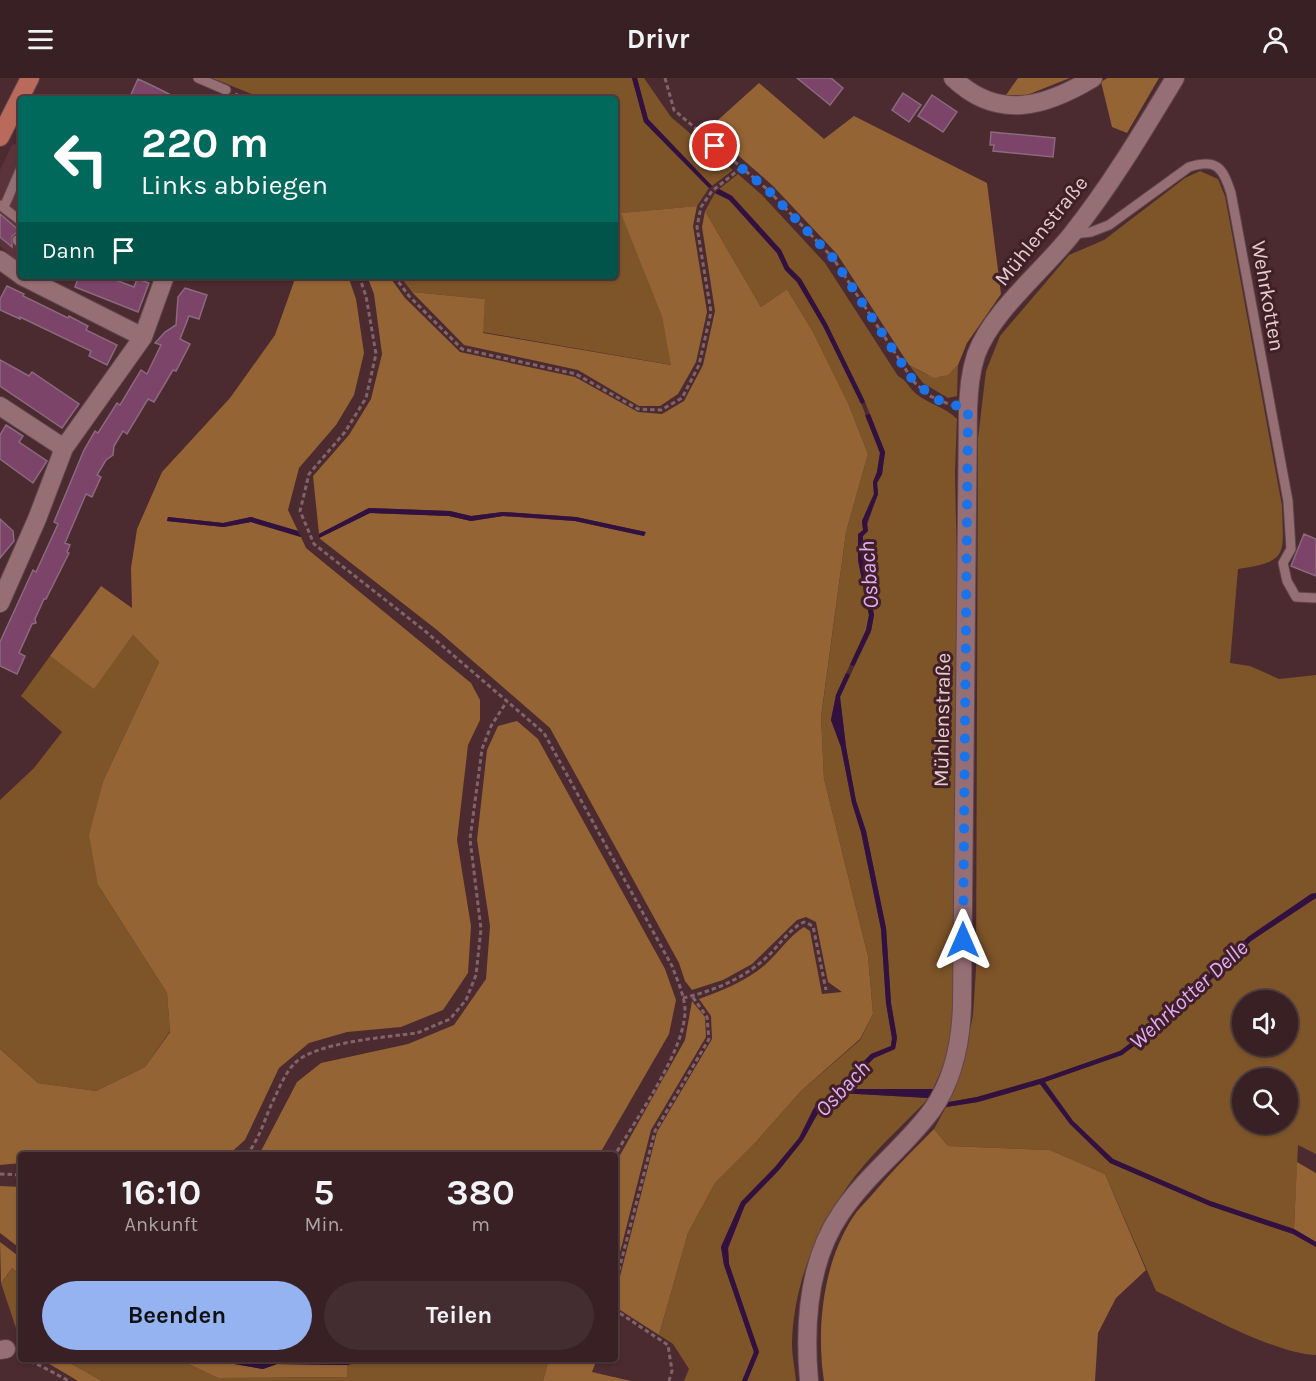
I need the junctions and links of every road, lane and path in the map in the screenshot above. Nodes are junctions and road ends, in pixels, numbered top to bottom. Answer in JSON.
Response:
{"nodes":[{"id":1,"x":30,"y":78,"type":"edge"},
{"id":2,"x":198,"y":78,"type":"edge"},
{"id":3,"x":665,"y":78,"type":"edge"},
{"id":4,"x":953,"y":78,"type":"edge"},
{"id":5,"x":1093,"y":78,"type":"edge"},
{"id":6,"x":1175,"y":78,"type":"edge"},
{"id":7,"x":226,"y":90,"type":"dead end"},
{"id":8,"x":21,"y":96,"type":"edge"},
{"id":9,"x":18,"y":102,"type":"edge"},
{"id":10,"x":0,"y":137,"type":"edge"},
{"id":11,"x":741,"y":168,"type":"junction"},
{"id":12,"x":18,"y":174,"type":"edge"},
{"id":13,"x":2,"y":206,"type":"edge"},
{"id":14,"x":18,"y":219,"type":"edge"},
{"id":15,"x":1072,"y":234,"type":"junction"},
{"id":16,"x":0,"y":260,"type":"edge"},
{"id":17,"x":18,"y":273,"type":"edge"},
{"id":18,"x":28,"y":279,"type":"edge"},
{"id":19,"x":164,"y":279,"type":"edge"},
{"id":20,"x":360,"y":279,"type":"edge"},
{"id":21,"x":396,"y":279,"type":"edge"},
{"id":22,"x":143,"y":337,"type":"junction"},
{"id":23,"x":0,"y":406,"type":"edge"},
{"id":24,"x":968,"y":409,"type":"junction"},
{"id":25,"x":64,"y":448,"type":"junction"},
{"id":26,"x":5,"y":576,"type":"edge"},
{"id":27,"x":1316,"y":598,"type":"edge"},
{"id":28,"x":0,"y":603,"type":"edge"},
{"id":29,"x":507,"y":701,"type":"junction"},
{"id":30,"x":826,"y":990,"type":"dead end"},
{"id":31,"x":692,"y":996,"type":"junction"},
{"id":32,"x":683,"y":998,"type":"junction"},
{"id":33,"x":249,"y":1152,"type":"edge"},
{"id":34,"x":617,"y":1152,"type":"edge"},
{"id":35,"x":0,"y":1174,"type":"edge"},
{"id":36,"x":18,"y":1175,"type":"edge"},
{"id":37,"x":618,"y":1273,"type":"edge"},
{"id":38,"x":618,"y":1312,"type":"edge"},
{"id":39,"x":31,"y":1362,"type":"edge"},
{"id":40,"x":69,"y":1381,"type":"edge"},
{"id":41,"x":669,"y":1381,"type":"edge"},
{"id":42,"x":809,"y":1381,"type":"edge"}],
"edges":[{"from":1,"to":8,"type":"main road"},
{"from":2,"to":7,"type":"lane"},
{"from":3,"to":11,"type":"path"},
{"from":4,"to":5,"type":"street"},
{"from":6,"to":15,"type":"street","name":"Mühlenstraße"},
{"from":9,"to":10,"type":"main road"},
{"from":11,"to":21,"type":"path"},
{"from":11,"to":24,"type":"path"},
{"from":12,"to":13,"type":"lane"},
{"from":13,"to":14,"type":"lane"},
{"from":15,"to":24,"type":"street","name":"Mühlenstraße"},
{"from":15,"to":27,"type":"lane","name":"Wehrkotten"},
{"from":16,"to":17,"type":"street"},
{"from":18,"to":22,"type":"street"},
{"from":19,"to":22,"type":"street"},
{"from":20,"to":29,"type":"path"},
{"from":22,"to":25,"type":"street"},
{"from":23,"to":25,"type":"street"},
{"from":24,"to":42,"type":"street","name":"Mühlenstraße"},
{"from":25,"to":26,"type":"street"},
{"from":26,"to":28,"type":"street"},
{"from":29,"to":32,"type":"path"},
{"from":29,"to":33,"type":"path"},
{"from":30,"to":31,"type":"path"},
{"from":31,"to":32,"type":"path"},
{"from":31,"to":37,"type":"path"},
{"from":32,"to":34,"type":"path"},
{"from":35,"to":36,"type":"path"},
{"from":38,"to":41,"type":"path"},
{"from":39,"to":40,"type":"path"}]}
